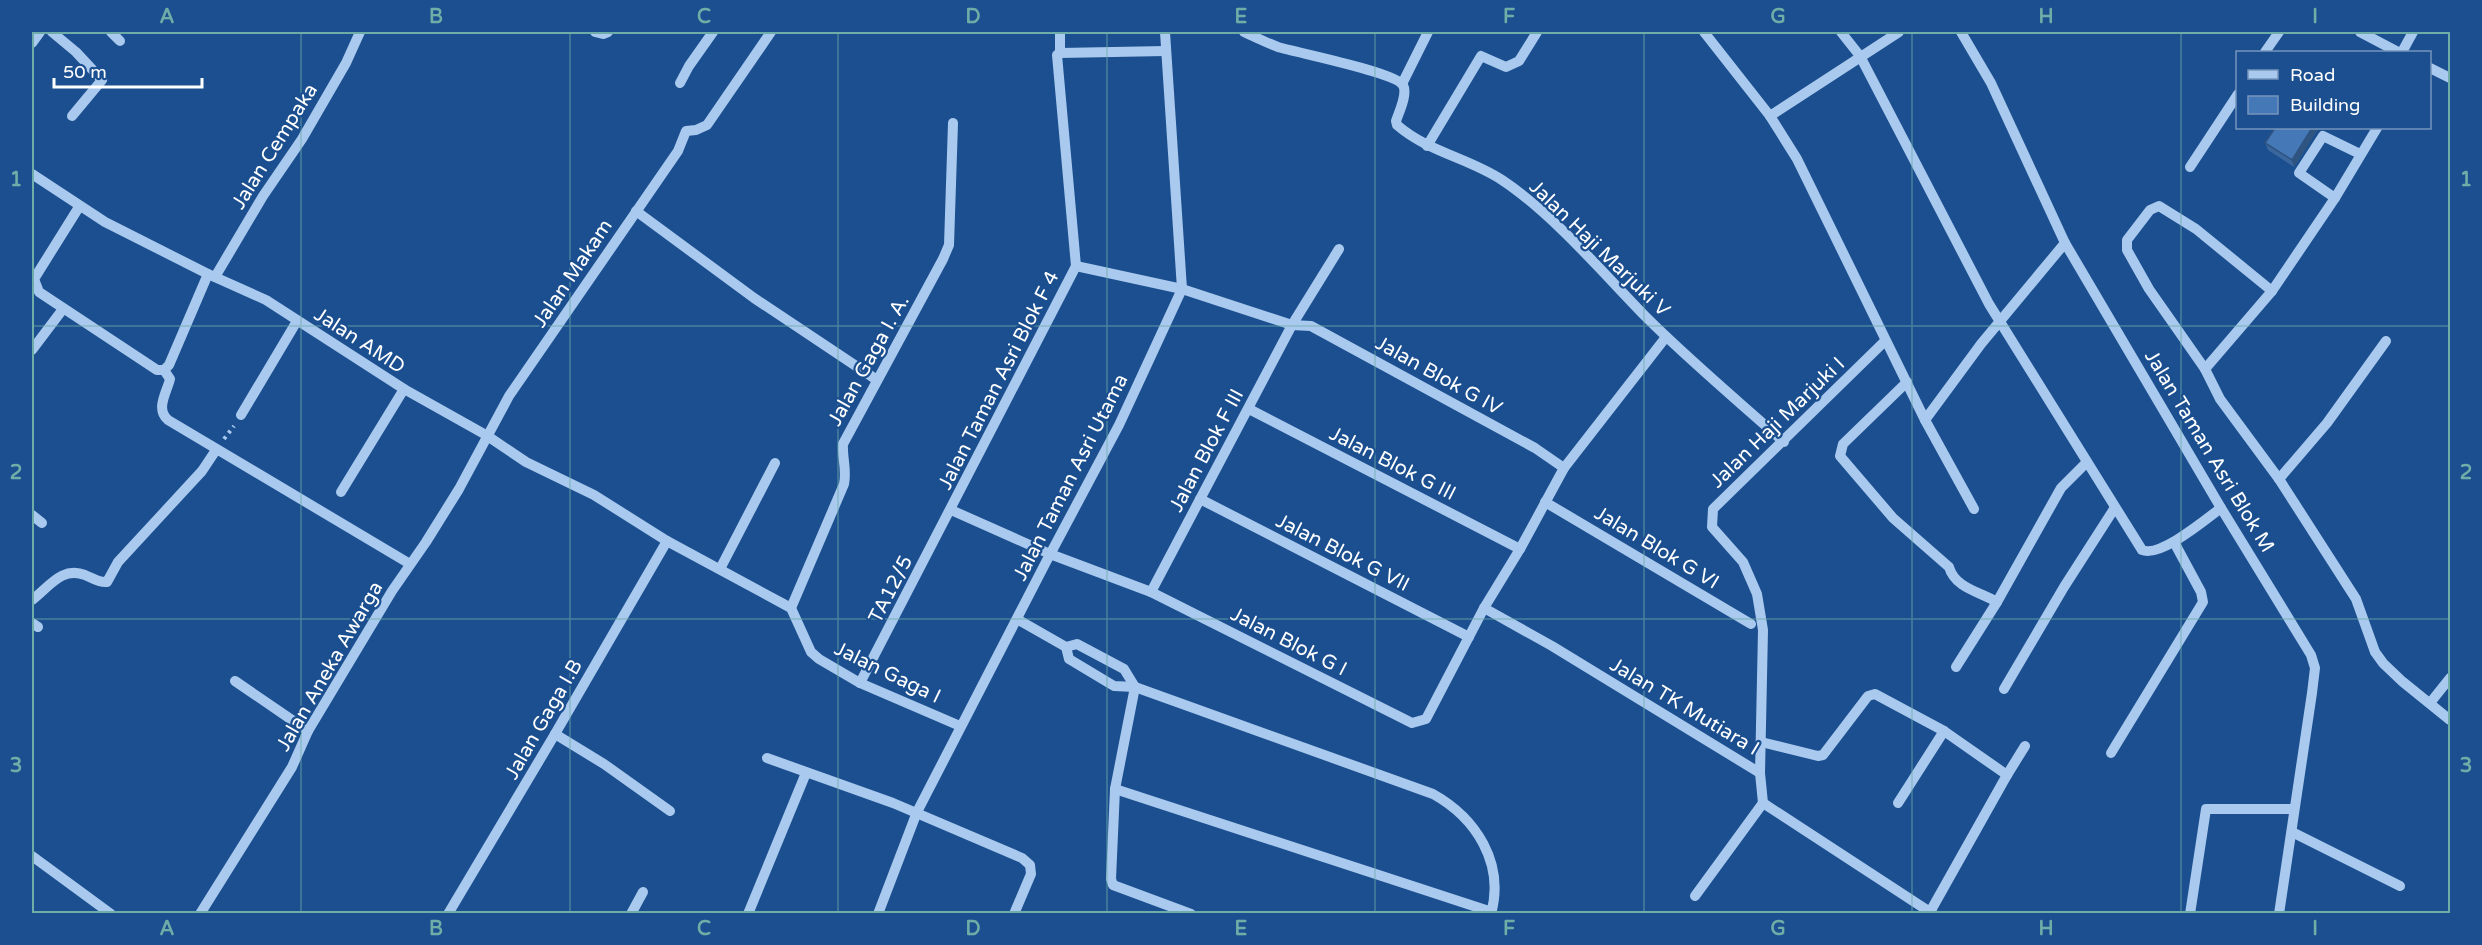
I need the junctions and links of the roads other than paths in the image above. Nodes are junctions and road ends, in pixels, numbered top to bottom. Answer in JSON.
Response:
{"nodes":[{"id":1,"x":40,"y":32,"type":"edge"},
{"id":2,"x":52,"y":32,"type":"edge"},
{"id":3,"x":111,"y":32,"type":"edge"},
{"id":4,"x":360,"y":32,"type":"edge"},
{"id":5,"x":595,"y":32,"type":"edge"},
{"id":6,"x":607,"y":32,"type":"edge"},
{"id":7,"x":713,"y":32,"type":"edge"},
{"id":8,"x":771,"y":32,"type":"edge"},
{"id":9,"x":1060,"y":32,"type":"edge"},
{"id":10,"x":1165,"y":32,"type":"edge"},
{"id":11,"x":1244,"y":32,"type":"edge"},
{"id":12,"x":1428,"y":32,"type":"edge"},
{"id":13,"x":1537,"y":32,"type":"edge"},
{"id":14,"x":1704,"y":32,"type":"edge"},
{"id":15,"x":1841,"y":32,"type":"edge"},
{"id":16,"x":1899,"y":32,"type":"edge"},
{"id":17,"x":1961,"y":32,"type":"edge"},
{"id":18,"x":2279,"y":32,"type":"edge"},
{"id":19,"x":2360,"y":32,"type":"edge"},
{"id":20,"x":2413,"y":32,"type":"edge"},
{"id":21,"x":120,"y":41,"type":"dead end"},
{"id":22,"x":32,"y":43,"type":"edge"},
{"id":23,"x":1166,"y":51,"type":"junction"},
{"id":24,"x":2266,"y":51,"type":"edge"},
{"id":25,"x":2398,"y":51,"type":"edge"},
{"id":26,"x":2401,"y":51,"type":"edge"},
{"id":27,"x":1058,"y":56,"type":"junction"},
{"id":28,"x":1860,"y":56,"type":"junction"},
{"id":29,"x":2431,"y":68,"type":"edge"},
{"id":30,"x":2451,"y":78,"type":"edge"},
{"id":31,"x":680,"y":83,"type":"dead end"},
{"id":32,"x":1402,"y":84,"type":"junction"},
{"id":33,"x":2236,"y":97,"type":"edge"},
{"id":34,"x":72,"y":116,"type":"dead end"},
{"id":35,"x":1770,"y":116,"type":"junction"},
{"id":36,"x":953,"y":123,"type":"dead end"},
{"id":37,"x":2377,"y":129,"type":"edge"},
{"id":38,"x":1427,"y":146,"type":"junction"},
{"id":39,"x":2360,"y":154,"type":"junction"},
{"id":40,"x":2190,"y":166,"type":"dead end"},
{"id":41,"x":32,"y":174,"type":"edge"},
{"id":42,"x":2336,"y":198,"type":"junction"},
{"id":43,"x":79,"y":207,"type":"junction"},
{"id":44,"x":636,"y":211,"type":"junction"},
{"id":45,"x":2066,"y":243,"type":"junction"},
{"id":46,"x":1339,"y":249,"type":"dead end"},
{"id":47,"x":1076,"y":266,"type":"junction"},
{"id":48,"x":211,"y":276,"type":"junction"},
{"id":49,"x":1182,"y":290,"type":"junction"},
{"id":50,"x":2272,"y":291,"type":"junction"},
{"id":51,"x":63,"y":309,"type":"junction"},
{"id":52,"x":297,"y":321,"type":"junction"},
{"id":53,"x":2000,"y":321,"type":"junction"},
{"id":54,"x":1292,"y":325,"type":"junction"},
{"id":55,"x":1666,"y":337,"type":"junction"},
{"id":56,"x":1885,"y":341,"type":"junction"},
{"id":57,"x":2386,"y":341,"type":"dead end"},
{"id":58,"x":32,"y":350,"type":"edge"},
{"id":59,"x":2205,"y":369,"type":"junction"},
{"id":60,"x":164,"y":370,"type":"junction"},
{"id":61,"x":878,"y":380,"type":"junction"},
{"id":62,"x":1907,"y":382,"type":"junction"},
{"id":63,"x":404,"y":389,"type":"junction"},
{"id":64,"x":1249,"y":409,"type":"junction"},
{"id":65,"x":241,"y":415,"type":"road end"},
{"id":66,"x":1925,"y":420,"type":"junction"},
{"id":67,"x":486,"y":435,"type":"junction"},
{"id":68,"x":1784,"y":442,"type":"junction"},
{"id":69,"x":216,"y":450,"type":"junction"},
{"id":70,"x":775,"y":463,"type":"dead end"},
{"id":71,"x":2086,"y":463,"type":"junction"},
{"id":72,"x":1564,"y":468,"type":"junction"},
{"id":73,"x":2279,"y":479,"type":"junction"},
{"id":74,"x":341,"y":492,"type":"dead end"},
{"id":75,"x":1200,"y":499,"type":"junction"},
{"id":76,"x":1545,"y":502,"type":"junction"},
{"id":77,"x":1974,"y":508,"type":"dead end"},
{"id":78,"x":2221,"y":508,"type":"junction"},
{"id":79,"x":2115,"y":509,"type":"junction"},
{"id":80,"x":951,"y":510,"type":"junction"},
{"id":81,"x":32,"y":515,"type":"edge"},
{"id":82,"x":42,"y":523,"type":"dead end"},
{"id":83,"x":667,"y":541,"type":"junction"},
{"id":84,"x":2174,"y":542,"type":"junction"},
{"id":85,"x":1520,"y":549,"type":"junction"},
{"id":86,"x":1046,"y":561,"type":"junction"},
{"id":87,"x":410,"y":564,"type":"junction"},
{"id":88,"x":720,"y":569,"type":"junction"},
{"id":89,"x":1150,"y":592,"type":"junction"},
{"id":90,"x":32,"y":600,"type":"edge"},
{"id":91,"x":1997,"y":602,"type":"junction"},
{"id":92,"x":791,"y":608,"type":"junction"},
{"id":93,"x":1484,"y":608,"type":"junction"},
{"id":94,"x":1017,"y":619,"type":"junction"},
{"id":95,"x":1751,"y":624,"type":"dead end"},
{"id":96,"x":1469,"y":637,"type":"junction"},
{"id":97,"x":1066,"y":647,"type":"junction"},
{"id":98,"x":1956,"y":667,"type":"dead end"},
{"id":99,"x":2451,"y":678,"type":"edge"},
{"id":100,"x":235,"y":681,"type":"dead end"},
{"id":101,"x":860,"y":683,"type":"junction"},
{"id":102,"x":1135,"y":687,"type":"junction"},
{"id":103,"x":2004,"y":689,"type":"dead end"},
{"id":104,"x":2430,"y":703,"type":"junction"},
{"id":105,"x":2451,"y":720,"type":"edge"},
{"id":106,"x":960,"y":726,"type":"junction"},
{"id":107,"x":308,"y":731,"type":"junction"},
{"id":108,"x":1944,"y":731,"type":"junction"},
{"id":109,"x":555,"y":734,"type":"junction"},
{"id":110,"x":1761,"y":742,"type":"junction"},
{"id":111,"x":2025,"y":746,"type":"dead end"},
{"id":112,"x":2111,"y":753,"type":"dead end"},
{"id":113,"x":767,"y":758,"type":"dead end"},
{"id":114,"x":806,"y":773,"type":"junction"},
{"id":115,"x":1760,"y":773,"type":"junction"},
{"id":116,"x":2007,"y":775,"type":"junction"},
{"id":117,"x":1115,"y":789,"type":"junction"},
{"id":118,"x":1898,"y":802,"type":"dead end"},
{"id":119,"x":1763,"y":803,"type":"junction"},
{"id":120,"x":2294,"y":809,"type":"junction"},
{"id":121,"x":670,"y":811,"type":"dead end"},
{"id":122,"x":917,"y":812,"type":"junction"},
{"id":123,"x":2292,"y":832,"type":"junction"},
{"id":124,"x":32,"y":856,"type":"edge"},
{"id":125,"x":2400,"y":886,"type":"dead end"},
{"id":126,"x":643,"y":892,"type":"dead end"},
{"id":127,"x":1695,"y":896,"type":"dead end"},
{"id":128,"x":1491,"y":913,"type":"edge"},
{"id":129,"x":1931,"y":913,"type":"edge"},
{"id":130,"x":111,"y":914,"type":"edge"},
{"id":131,"x":200,"y":914,"type":"edge"},
{"id":132,"x":448,"y":914,"type":"edge"},
{"id":133,"x":631,"y":914,"type":"edge"},
{"id":134,"x":748,"y":914,"type":"edge"},
{"id":135,"x":878,"y":914,"type":"edge"},
{"id":136,"x":1014,"y":914,"type":"edge"},
{"id":137,"x":1191,"y":914,"type":"edge"},
{"id":138,"x":2190,"y":914,"type":"edge"},
{"id":139,"x":2279,"y":914,"type":"edge"}],
"edges":[{"from":1,"to":22,"type":"street"},
{"from":2,"to":34,"type":"street"},
{"from":3,"to":21,"type":"street"},
{"from":4,"to":48,"type":"street","name":"Jalan Cempaka"},
{"from":5,"to":6,"type":"street"},
{"from":7,"to":31,"type":"street"},
{"from":8,"to":44,"type":"street","name":"Jalan Makam"},
{"from":9,"to":27,"type":"street"},
{"from":10,"to":23,"type":"street","name":"Jalan Taman Asri Utama"},
{"from":11,"to":32,"type":"street"},
{"from":12,"to":32,"type":"street"},
{"from":13,"to":38,"type":"street"},
{"from":14,"to":35,"type":"street"},
{"from":15,"to":28,"type":"street"},
{"from":16,"to":28,"type":"street"},
{"from":17,"to":45,"type":"street","name":"Jalan Taman Asri Blok M"},
{"from":18,"to":24,"type":"street"},
{"from":19,"to":25,"type":"street"},
{"from":20,"to":26,"type":"street"},
{"from":23,"to":27,"type":"street"},
{"from":23,"to":49,"type":"street","name":"Jalan Taman Asri Utama"},
{"from":27,"to":47,"type":"street"},
{"from":28,"to":35,"type":"street"},
{"from":28,"to":53,"type":"street"},
{"from":29,"to":30,"type":"street"},
{"from":32,"to":38,"type":"street","name":"Jalan Haji Marjuki V"},
{"from":33,"to":40,"type":"street"},
{"from":35,"to":56,"type":"street"},
{"from":36,"to":61,"type":"street","name":"Jalan Gaga I. A."},
{"from":37,"to":39,"type":"street"},
{"from":38,"to":55,"type":"street","name":"Jalan Haji Marjuki V"},
{"from":39,"to":42,"type":"street"},
{"from":39,"to":42,"type":"street"},
{"from":41,"to":43,"type":"street","name":"Jalan AMD"},
{"from":42,"to":50,"type":"street"},
{"from":43,"to":48,"type":"street","name":"Jalan AMD"},
{"from":43,"to":51,"type":"street"},
{"from":44,"to":61,"type":"street"},
{"from":44,"to":67,"type":"street","name":"Jalan Makam"},
{"from":45,"to":53,"type":"street"},
{"from":45,"to":78,"type":"street","name":"Jalan Taman Asri Blok M"},
{"from":46,"to":54,"type":"street","name":"Jalan Blok F III"},
{"from":47,"to":49,"type":"street"},
{"from":47,"to":80,"type":"street","name":"Jalan Taman Asri Blok F 4"},
{"from":48,"to":52,"type":"street","name":"Jalan AMD"},
{"from":48,"to":60,"type":"street","name":"Jalan Cempaka"},
{"from":49,"to":54,"type":"street","name":"Jalan Blok G IV"},
{"from":49,"to":86,"type":"street","name":"Jalan Taman Asri Utama"},
{"from":50,"to":59,"type":"street"},
{"from":50,"to":59,"type":"street"},
{"from":51,"to":58,"type":"street"},
{"from":51,"to":60,"type":"street"},
{"from":52,"to":63,"type":"street","name":"Jalan AMD"},
{"from":52,"to":65,"type":"street"},
{"from":53,"to":66,"type":"street"},
{"from":53,"to":71,"type":"street"},
{"from":54,"to":64,"type":"street","name":"Jalan Blok F III"},
{"from":54,"to":72,"type":"street","name":"Jalan Blok G IV"},
{"from":55,"to":68,"type":"street","name":"Jalan Haji Marjuki V"},
{"from":55,"to":72,"type":"street"},
{"from":56,"to":62,"type":"street"},
{"from":56,"to":68,"type":"street","name":"Jalan Haji Marjuki I"},
{"from":57,"to":73,"type":"street"},
{"from":59,"to":73,"type":"street"},
{"from":60,"to":69,"type":"street"},
{"from":61,"to":92,"type":"street","name":"Jalan Gaga I. A."},
{"from":62,"to":66,"type":"street"},
{"from":62,"to":91,"type":"street"},
{"from":63,"to":67,"type":"street","name":"Jalan AMD"},
{"from":63,"to":74,"type":"street"},
{"from":64,"to":75,"type":"street","name":"Jalan Blok F III"},
{"from":64,"to":85,"type":"street","name":"Jalan Blok G III"},
{"from":66,"to":77,"type":"street"},
{"from":67,"to":83,"type":"street","name":"Jalan AMD"},
{"from":67,"to":87,"type":"street","name":"Jalan Aneka Awarga"},
{"from":68,"to":110,"type":"street","name":"Jalan Haji Marjuki I"},
{"from":69,"to":87,"type":"street"},
{"from":69,"to":90,"type":"street"},
{"from":70,"to":88,"type":"street"},
{"from":71,"to":79,"type":"street"},
{"from":71,"to":91,"type":"street"},
{"from":72,"to":76,"type":"street"},
{"from":73,"to":104,"type":"street"},
{"from":75,"to":89,"type":"street","name":"Jalan Blok F III"},
{"from":75,"to":96,"type":"street","name":"Jalan Blok G VII"},
{"from":76,"to":85,"type":"street"},
{"from":76,"to":95,"type":"street","name":"Jalan Blok G VI"},
{"from":78,"to":84,"type":"street"},
{"from":78,"to":120,"type":"street","name":"Jalan Taman Asri Blok M"},
{"from":79,"to":84,"type":"street"},
{"from":79,"to":103,"type":"street"},
{"from":80,"to":86,"type":"street","name":"Jalan Blok G I"},
{"from":80,"to":101,"type":"street","name":"TA12/5"},
{"from":81,"to":82,"type":"street"},
{"from":83,"to":88,"type":"street"},
{"from":83,"to":109,"type":"street","name":"Jalan Gaga I.B"},
{"from":84,"to":112,"type":"street"},
{"from":85,"to":93,"type":"street"},
{"from":86,"to":89,"type":"street","name":"Jalan Blok G I"},
{"from":86,"to":94,"type":"street","name":"Jalan Taman Asri Utama"},
{"from":87,"to":107,"type":"street","name":"Jalan Aneka Awarga"},
{"from":88,"to":92,"type":"street"},
{"from":89,"to":96,"type":"street","name":"Jalan Blok G I"},
{"from":91,"to":98,"type":"street"},
{"from":92,"to":101,"type":"street","name":"Jalan Gaga I"},
{"from":93,"to":96,"type":"street"},
{"from":93,"to":115,"type":"street","name":"Jalan TK Mutiara I"},
{"from":94,"to":97,"type":"street"},
{"from":94,"to":106,"type":"street","name":"Jalan Taman Asri Utama"},
{"from":97,"to":102,"type":"street"},
{"from":97,"to":102,"type":"street"},
{"from":99,"to":104,"type":"street"},
{"from":100,"to":107,"type":"street"},
{"from":101,"to":106,"type":"street","name":"Jalan Gaga I"},
{"from":102,"to":117,"type":"street"},
{"from":102,"to":128,"type":"street"},
{"from":104,"to":105,"type":"street"},
{"from":106,"to":122,"type":"street","name":"Jalan Taman Asri Utama"},
{"from":107,"to":131,"type":"street","name":"Jalan Aneka Awarga"},
{"from":108,"to":110,"type":"street"},
{"from":108,"to":116,"type":"street"},
{"from":108,"to":118,"type":"street"},
{"from":109,"to":121,"type":"street"},
{"from":109,"to":132,"type":"street","name":"Jalan Gaga I.B"},
{"from":110,"to":115,"type":"street","name":"Jalan Haji Marjuki I"},
{"from":111,"to":116,"type":"street"},
{"from":113,"to":114,"type":"street"},
{"from":114,"to":122,"type":"street"},
{"from":114,"to":134,"type":"street"},
{"from":115,"to":119,"type":"street","name":"Jalan TK Mutiara I"},
{"from":116,"to":129,"type":"street"},
{"from":117,"to":128,"type":"street"},
{"from":117,"to":137,"type":"street"},
{"from":119,"to":127,"type":"street"},
{"from":119,"to":129,"type":"street"},
{"from":120,"to":123,"type":"street","name":"Jalan Taman Asri Blok M"},
{"from":120,"to":138,"type":"street"},
{"from":122,"to":135,"type":"street","name":"Jalan Taman Asri Utama"},
{"from":122,"to":136,"type":"street"},
{"from":123,"to":125,"type":"street"},
{"from":123,"to":139,"type":"street","name":"Jalan Taman Asri Blok M"},
{"from":124,"to":130,"type":"street"},
{"from":126,"to":133,"type":"street"}]}
